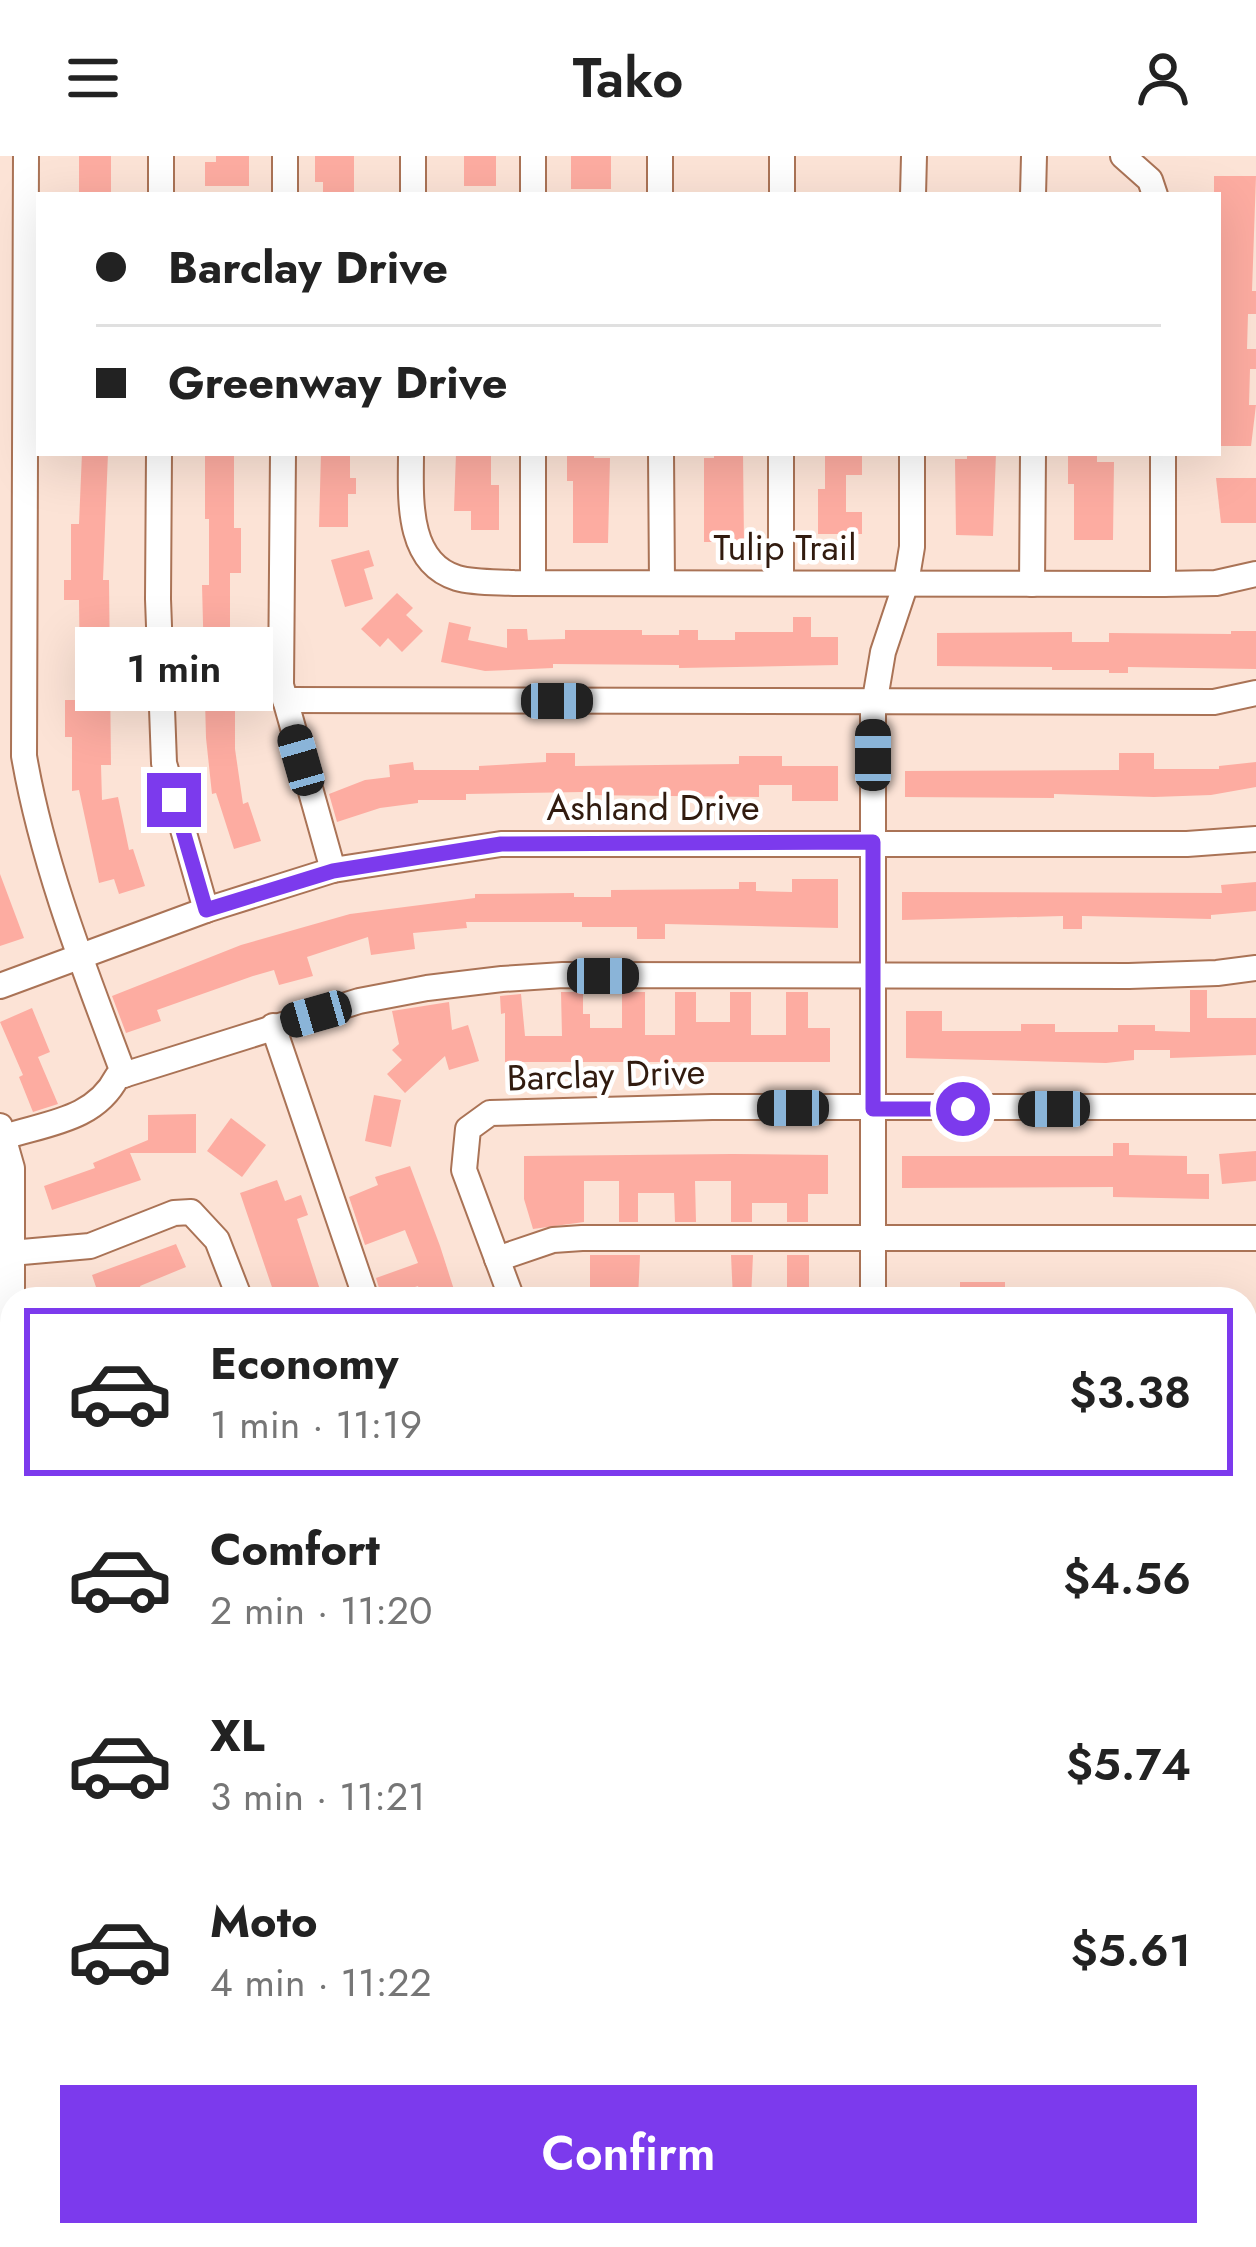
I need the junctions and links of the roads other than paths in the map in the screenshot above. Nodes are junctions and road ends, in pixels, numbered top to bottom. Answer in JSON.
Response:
{"nodes":[{"id":1,"x":26,"y":156,"type":"edge"},
{"id":2,"x":161,"y":156,"type":"edge"},
{"id":3,"x":285,"y":156,"type":"edge"},
{"id":4,"x":413,"y":156,"type":"edge"},
{"id":5,"x":533,"y":156,"type":"edge"},
{"id":6,"x":660,"y":156,"type":"edge"},
{"id":7,"x":782,"y":156,"type":"edge"},
{"id":8,"x":914,"y":156,"type":"edge"},
{"id":9,"x":1034,"y":156,"type":"edge"},
{"id":10,"x":1123,"y":156,"type":"edge"},
{"id":11,"x":161,"y":192,"type":"edge"},
{"id":12,"x":285,"y":192,"type":"edge"},
{"id":13,"x":412,"y":192,"type":"edge"},
{"id":14,"x":533,"y":192,"type":"edge"},
{"id":15,"x":660,"y":192,"type":"edge"},
{"id":16,"x":782,"y":192,"type":"edge"},
{"id":17,"x":914,"y":192,"type":"edge"},
{"id":18,"x":1034,"y":192,"type":"edge"},
{"id":19,"x":1154,"y":192,"type":"edge"},
{"id":20,"x":159,"y":456,"type":"edge"},
{"id":21,"x":283,"y":456,"type":"edge"},
{"id":22,"x":411,"y":456,"type":"edge"},
{"id":23,"x":533,"y":456,"type":"edge"},
{"id":24,"x":661,"y":456,"type":"edge"},
{"id":25,"x":782,"y":456,"type":"edge"},
{"id":26,"x":912,"y":456,"type":"edge"},
{"id":27,"x":1033,"y":456,"type":"edge"},
{"id":28,"x":1163,"y":456,"type":"edge"},
{"id":29,"x":1256,"y":574,"type":"edge"},
{"id":30,"x":662,"y":582,"type":"junction"},
{"id":31,"x":781,"y":582,"type":"junction"},
{"id":32,"x":533,"y":583,"type":"junction"},
{"id":33,"x":906,"y":583,"type":"junction"},
{"id":34,"x":1032,"y":584,"type":"junction"},
{"id":35,"x":1163,"y":584,"type":"junction"},
{"id":36,"x":1256,"y":693,"type":"edge"},
{"id":37,"x":285,"y":700,"type":"junction"},
{"id":38,"x":875,"y":702,"type":"junction"},
{"id":39,"x":1256,"y":839,"type":"edge"},
{"id":40,"x":873,"y":842,"type":"junction"},
{"id":41,"x":333,"y":871,"type":"junction"},
{"id":42,"x":206,"y":910,"type":"junction"},
{"id":43,"x":79,"y":956,"type":"junction"},
{"id":44,"x":1256,"y":968,"type":"edge"},
{"id":45,"x":873,"y":976,"type":"junction"},
{"id":46,"x":0,"y":986,"type":"edge"},
{"id":47,"x":273,"y":1026,"type":"junction"},
{"id":48,"x":124,"y":1075,"type":"junction"},
{"id":49,"x":1256,"y":1107,"type":"edge"},
{"id":50,"x":873,"y":1109,"type":"junction"},
{"id":51,"x":2,"y":1132,"type":"edge"},
{"id":52,"x":873,"y":1238,"type":"junction"},
{"id":53,"x":1256,"y":1238,"type":"edge"},
{"id":54,"x":10,"y":1253,"type":"junction"},
{"id":55,"x":497,"y":1259,"type":"junction"},
{"id":56,"x":10,"y":1287,"type":"edge"},
{"id":57,"x":234,"y":1287,"type":"edge"},
{"id":58,"x":362,"y":1287,"type":"edge"},
{"id":59,"x":508,"y":1287,"type":"edge"},
{"id":60,"x":873,"y":1287,"type":"edge"}],
"edges":[{"from":1,"to":43,"type":"street"},
{"from":2,"to":11,"type":"street"},
{"from":3,"to":12,"type":"street"},
{"from":4,"to":13,"type":"street"},
{"from":5,"to":14,"type":"street"},
{"from":6,"to":15,"type":"street"},
{"from":7,"to":16,"type":"street"},
{"from":8,"to":17,"type":"street"},
{"from":9,"to":18,"type":"street"},
{"from":10,"to":19,"type":"street"},
{"from":20,"to":42,"type":"street"},
{"from":21,"to":37,"type":"street"},
{"from":22,"to":32,"type":"street","name":"Tulip Trail"},
{"from":23,"to":32,"type":"street"},
{"from":24,"to":30,"type":"street"},
{"from":25,"to":31,"type":"street"},
{"from":26,"to":33,"type":"street"},
{"from":27,"to":34,"type":"street"},
{"from":28,"to":35,"type":"street"},
{"from":29,"to":35,"type":"street","name":"Tulip Trail"},
{"from":30,"to":31,"type":"street","name":"Tulip Trail"},
{"from":30,"to":32,"type":"street","name":"Tulip Trail"},
{"from":31,"to":33,"type":"street","name":"Tulip Trail"},
{"from":33,"to":34,"type":"street","name":"Tulip Trail"},
{"from":33,"to":38,"type":"street"},
{"from":34,"to":35,"type":"street","name":"Tulip Trail"},
{"from":36,"to":38,"type":"street"},
{"from":37,"to":38,"type":"street"},
{"from":37,"to":41,"type":"street"},
{"from":38,"to":40,"type":"street"},
{"from":39,"to":40,"type":"street","name":"Ashland Drive"},
{"from":40,"to":41,"type":"street","name":"Ashland Drive"},
{"from":40,"to":45,"type":"street"},
{"from":41,"to":42,"type":"street","name":"Ashland Drive"},
{"from":42,"to":43,"type":"street","name":"Ashland Drive"},
{"from":43,"to":46,"type":"street","name":"Ashland Drive"},
{"from":43,"to":48,"type":"street"},
{"from":44,"to":45,"type":"street"},
{"from":45,"to":47,"type":"street"},
{"from":45,"to":50,"type":"street"},
{"from":47,"to":48,"type":"street"},
{"from":47,"to":58,"type":"street"},
{"from":48,"to":51,"type":"street"},
{"from":49,"to":50,"type":"street","name":"Barclay Drive"},
{"from":50,"to":52,"type":"street"},
{"from":50,"to":55,"type":"street","name":"Barclay Drive"},
{"from":51,"to":54,"type":"street"},
{"from":52,"to":53,"type":"street"},
{"from":52,"to":55,"type":"street"},
{"from":52,"to":60,"type":"street"},
{"from":54,"to":56,"type":"street"},
{"from":54,"to":57,"type":"street"},
{"from":55,"to":59,"type":"street"}]}
